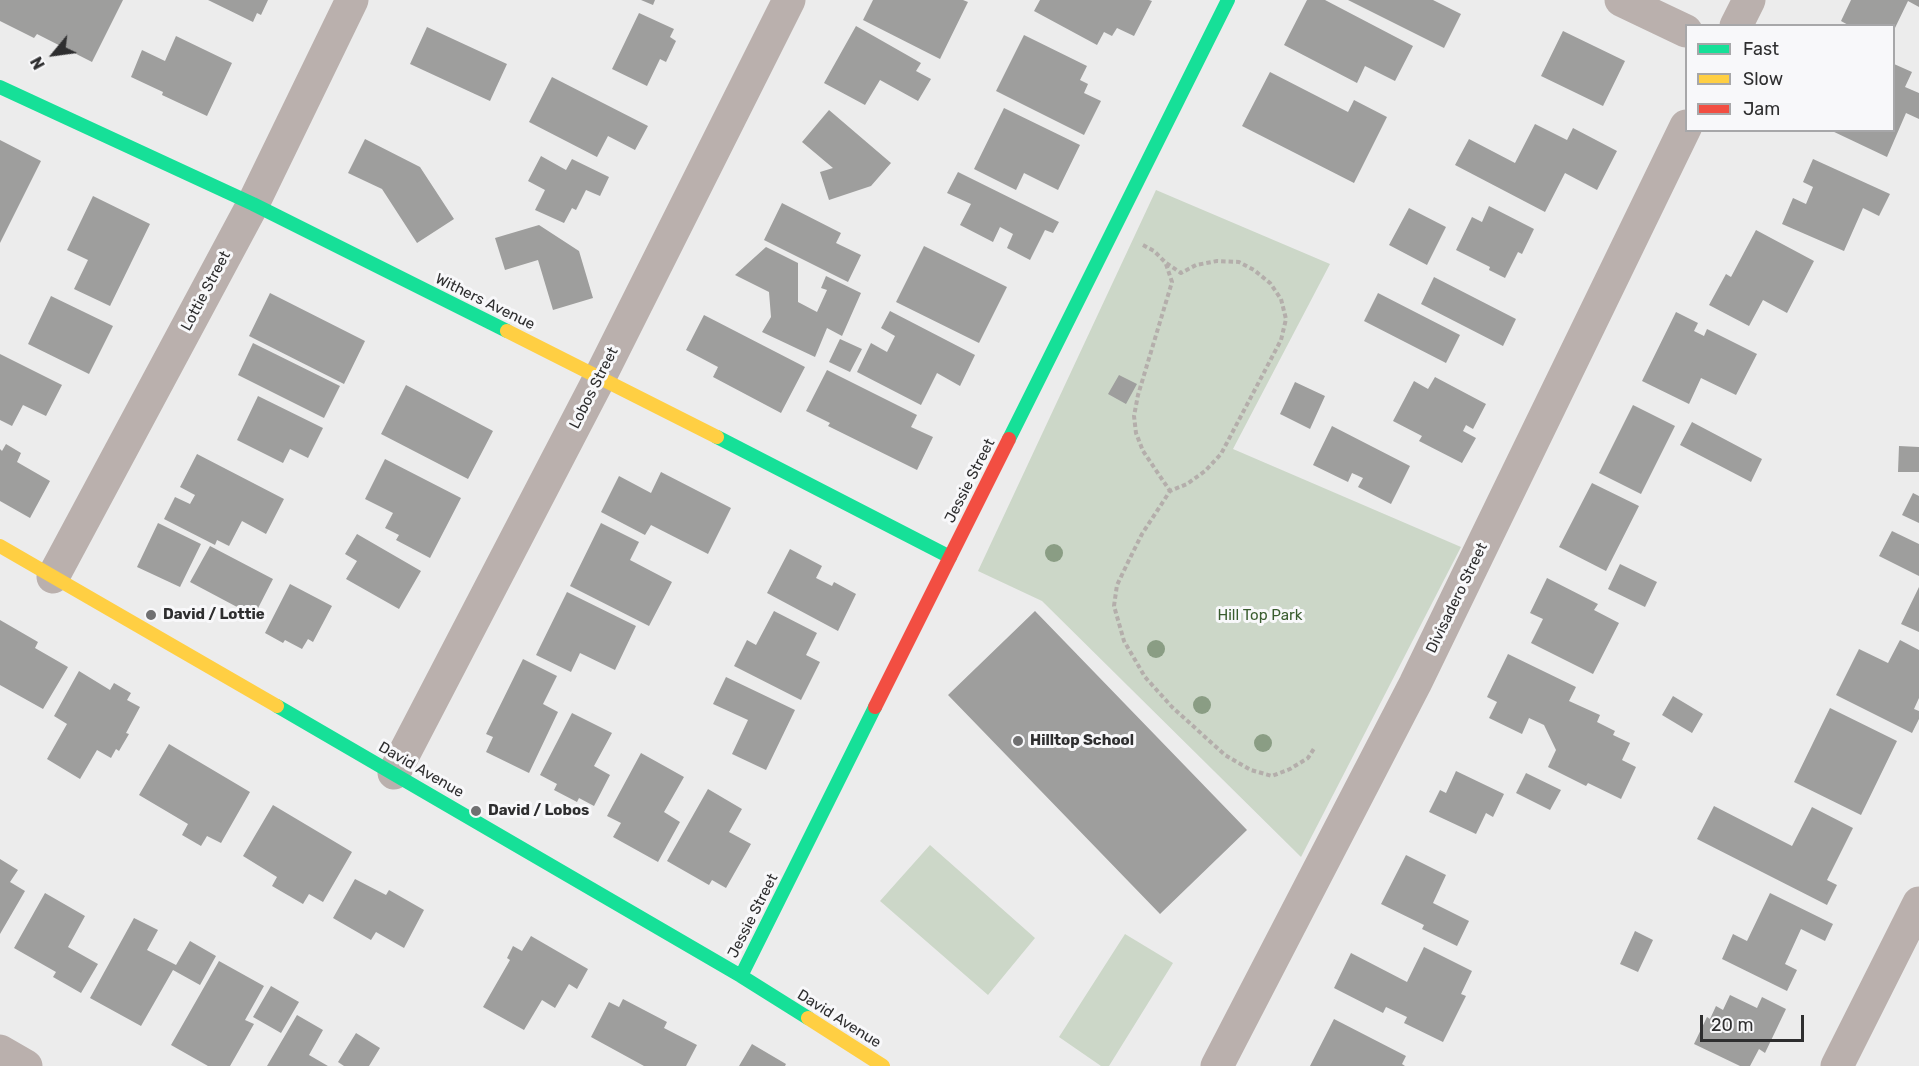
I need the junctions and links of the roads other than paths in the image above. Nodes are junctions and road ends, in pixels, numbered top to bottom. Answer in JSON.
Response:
{"nodes":[{"id":1,"x":352,"y":0,"type":"edge"},
{"id":2,"x":789,"y":0,"type":"edge"},
{"id":3,"x":1228,"y":0,"type":"edge"},
{"id":4,"x":1621,"y":0,"type":"edge"},
{"id":5,"x":1749,"y":0,"type":"edge"},
{"id":6,"x":1737,"y":24,"type":"edge"},
{"id":7,"x":1685,"y":31,"type":"edge"},
{"id":8,"x":0,"y":87,"type":"edge"},
{"id":9,"x":1685,"y":128,"type":"edge"},
{"id":10,"x":253,"y":204,"type":"junction"},
{"id":11,"x":600,"y":377,"type":"junction"},
{"id":12,"x":0,"y":546,"type":"edge"},
{"id":13,"x":950,"y":557,"type":"junction"},
{"id":14,"x":53,"y":577,"type":"junction"},
{"id":15,"x":394,"y":773,"type":"junction"},
{"id":16,"x":1919,"y":903,"type":"edge"},
{"id":17,"x":741,"y":976,"type":"junction"},
{"id":18,"x":883,"y":1066,"type":"edge"},
{"id":19,"x":1217,"y":1066,"type":"edge"},
{"id":20,"x":1837,"y":1066,"type":"edge"}],
"edges":[{"from":1,"to":10,"type":"street","name":"Lottie Street"},
{"from":2,"to":11,"type":"street","name":"Lobos Street"},
{"from":3,"to":13,"type":"street","name":"Jessie Street"},
{"from":4,"to":7,"type":"street"},
{"from":5,"to":6,"type":"street"},
{"from":8,"to":10,"type":"street","name":"Withers Avenue"},
{"from":9,"to":19,"type":"street","name":"Divisadero Street"},
{"from":10,"to":11,"type":"street","name":"Withers Avenue"},
{"from":10,"to":14,"type":"street","name":"Lottie Street"},
{"from":11,"to":13,"type":"street","name":"Withers Avenue"},
{"from":11,"to":15,"type":"street","name":"Lobos Street"},
{"from":12,"to":14,"type":"street","name":"David Avenue"},
{"from":13,"to":17,"type":"street","name":"Jessie Street"},
{"from":14,"to":15,"type":"street","name":"David Avenue"},
{"from":15,"to":17,"type":"street","name":"David Avenue"},
{"from":16,"to":20,"type":"street"},
{"from":17,"to":18,"type":"street","name":"David Avenue"}]}
